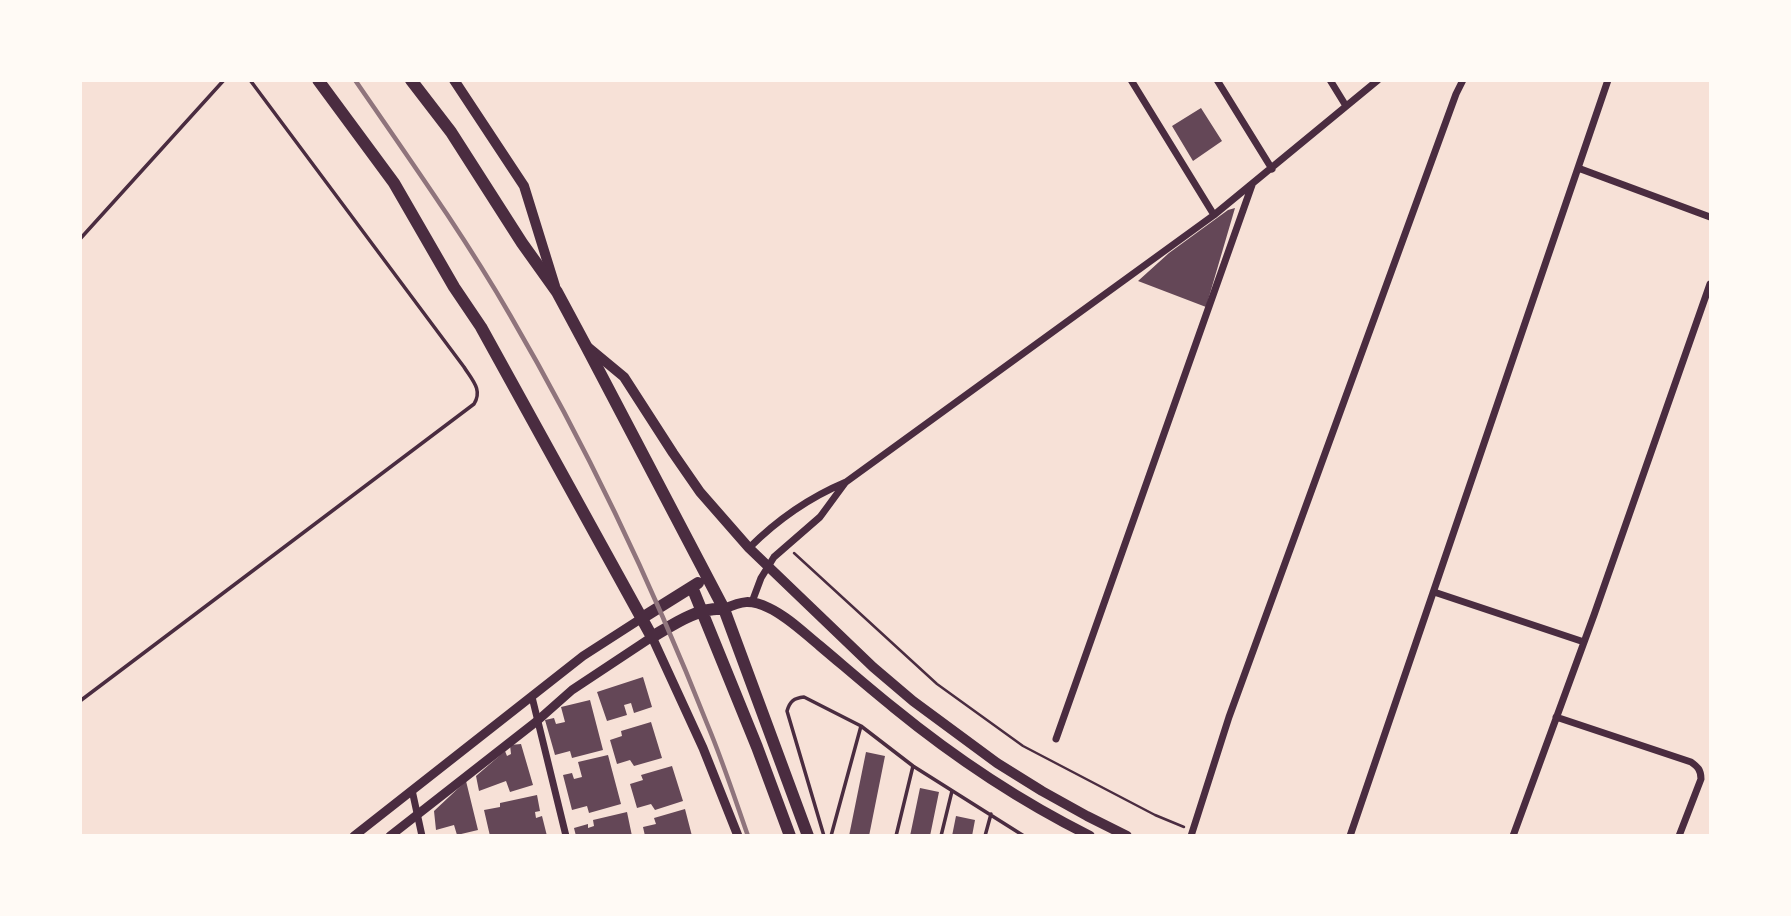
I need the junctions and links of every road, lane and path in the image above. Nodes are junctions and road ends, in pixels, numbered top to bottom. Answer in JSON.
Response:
{"nodes":[{"id":1,"x":224,"y":80,"type":"edge"},
{"id":2,"x":250,"y":80,"type":"edge"},
{"id":3,"x":318,"y":80,"type":"edge"},
{"id":4,"x":411,"y":80,"type":"edge"},
{"id":5,"x":454,"y":80,"type":"edge"},
{"id":6,"x":1131,"y":80,"type":"edge"},
{"id":7,"x":1217,"y":80,"type":"edge"},
{"id":8,"x":1330,"y":80,"type":"edge"},
{"id":9,"x":1463,"y":80,"type":"edge"},
{"id":10,"x":1608,"y":80,"type":"edge"},
{"id":11,"x":1373,"y":82,"type":"edge"},
{"id":12,"x":1346,"y":106,"type":"junction"},
{"id":13,"x":1577,"y":168,"type":"junction"},
{"id":14,"x":1272,"y":169,"type":"junction"},
{"id":15,"x":1252,"y":185,"type":"junction"},
{"id":16,"x":1214,"y":215,"type":"junction"},
{"id":17,"x":1710,"y":217,"type":"edge"},
{"id":18,"x":80,"y":239,"type":"edge"},
{"id":19,"x":1710,"y":284,"type":"edge"},
{"id":20,"x":557,"y":292,"type":"junction"},
{"id":21,"x":586,"y":346,"type":"junction"},
{"id":22,"x":846,"y":482,"type":"junction"},
{"id":23,"x":785,"y":547,"type":"junction"},
{"id":24,"x":749,"y":548,"type":"junction"},
{"id":25,"x":771,"y":562,"type":"junction"},
{"id":26,"x":707,"y":576,"type":"junction"},
{"id":27,"x":692,"y":587,"type":"junction"},
{"id":28,"x":1434,"y":592,"type":"junction"},
{"id":29,"x":752,"y":602,"type":"junction"},
{"id":30,"x":724,"y":608,"type":"junction"},
{"id":31,"x":703,"y":610,"type":"junction"},
{"id":32,"x":642,"y":618,"type":"junction"},
{"id":33,"x":652,"y":637,"type":"junction"},
{"id":34,"x":1584,"y":642,"type":"junction"},
{"id":35,"x":532,"y":697,"type":"junction"},
{"id":36,"x":80,"y":701,"type":"edge"},
{"id":37,"x":1556,"y":717,"type":"junction"},
{"id":38,"x":537,"y":721,"type":"junction"},
{"id":39,"x":862,"y":726,"type":"junction"},
{"id":40,"x":1056,"y":740,"type":"dead end"},
{"id":41,"x":913,"y":766,"type":"junction"},
{"id":42,"x":412,"y":790,"type":"junction"},
{"id":43,"x":952,"y":791,"type":"junction"},
{"id":44,"x":418,"y":813,"type":"junction"},
{"id":45,"x":991,"y":814,"type":"junction"},
{"id":46,"x":1191,"y":833,"type":"edge"},
{"id":47,"x":1085,"y":834,"type":"edge"},
{"id":48,"x":354,"y":835,"type":"edge"},
{"id":49,"x":390,"y":835,"type":"edge"},
{"id":50,"x":422,"y":835,"type":"edge"},
{"id":51,"x":566,"y":835,"type":"edge"},
{"id":52,"x":738,"y":835,"type":"edge"},
{"id":53,"x":790,"y":835,"type":"edge"},
{"id":54,"x":808,"y":835,"type":"edge"},
{"id":55,"x":824,"y":835,"type":"edge"},
{"id":56,"x":831,"y":835,"type":"edge"},
{"id":57,"x":896,"y":835,"type":"edge"},
{"id":58,"x":941,"y":835,"type":"edge"},
{"id":59,"x":985,"y":835,"type":"edge"},
{"id":60,"x":1024,"y":835,"type":"edge"},
{"id":61,"x":1127,"y":835,"type":"edge"},
{"id":62,"x":1350,"y":835,"type":"edge"},
{"id":63,"x":1513,"y":835,"type":"edge"},
{"id":64,"x":1679,"y":835,"type":"edge"}],
"edges":[{"from":1,"to":18,"type":"lane"},
{"from":2,"to":36,"type":"lane"},
{"from":3,"to":32,"type":"highway"},
{"from":4,"to":20,"type":"highway"},
{"from":5,"to":20,"type":"main road"},
{"from":6,"to":16,"type":"street"},
{"from":7,"to":14,"type":"street"},
{"from":8,"to":12,"type":"street"},
{"from":9,"to":46,"type":"street"},
{"from":10,"to":13,"type":"street"},
{"from":11,"to":12,"type":"street"},
{"from":12,"to":14,"type":"street"},
{"from":13,"to":17,"type":"street"},
{"from":13,"to":28,"type":"street"},
{"from":14,"to":15,"type":"street"},
{"from":15,"to":16,"type":"street"},
{"from":15,"to":40,"type":"street"},
{"from":16,"to":22,"type":"street"},
{"from":19,"to":34,"type":"street"},
{"from":20,"to":21,"type":"highway"},
{"from":21,"to":24,"type":"main road"},
{"from":21,"to":26,"type":"highway"},
{"from":22,"to":23,"type":"street"},
{"from":22,"to":24,"type":"street"},
{"from":23,"to":25,"type":"street"},
{"from":23,"to":46,"type":"path"},
{"from":24,"to":25,"type":"main road"},
{"from":25,"to":29,"type":"street"},
{"from":25,"to":61,"type":"main road"},
{"from":26,"to":27,"type":"highway"},
{"from":26,"to":30,"type":"highway"},
{"from":27,"to":31,"type":"highway"},
{"from":27,"to":32,"type":"highway"},
{"from":28,"to":34,"type":"street"},
{"from":28,"to":62,"type":"street"},
{"from":29,"to":30,"type":"main road"},
{"from":29,"to":47,"type":"main road"},
{"from":30,"to":31,"type":"highway"},
{"from":30,"to":54,"type":"highway"},
{"from":31,"to":33,"type":"highway"},
{"from":31,"to":53,"type":"highway"},
{"from":32,"to":33,"type":"highway"},
{"from":32,"to":35,"type":"street"},
{"from":33,"to":38,"type":"street"},
{"from":33,"to":52,"type":"street"},
{"from":34,"to":37,"type":"street"},
{"from":35,"to":38,"type":"street"},
{"from":35,"to":42,"type":"street"},
{"from":37,"to":63,"type":"street"},
{"from":37,"to":64,"type":"street"},
{"from":38,"to":44,"type":"street"},
{"from":38,"to":51,"type":"street"},
{"from":39,"to":41,"type":"lane"},
{"from":39,"to":55,"type":"lane"},
{"from":39,"to":56,"type":"lane"},
{"from":41,"to":43,"type":"lane"},
{"from":41,"to":57,"type":"lane"},
{"from":42,"to":44,"type":"street"},
{"from":42,"to":48,"type":"street"},
{"from":43,"to":45,"type":"lane"},
{"from":43,"to":58,"type":"lane"},
{"from":44,"to":49,"type":"street"},
{"from":44,"to":50,"type":"street"},
{"from":45,"to":59,"type":"lane"},
{"from":45,"to":60,"type":"lane"}]}
